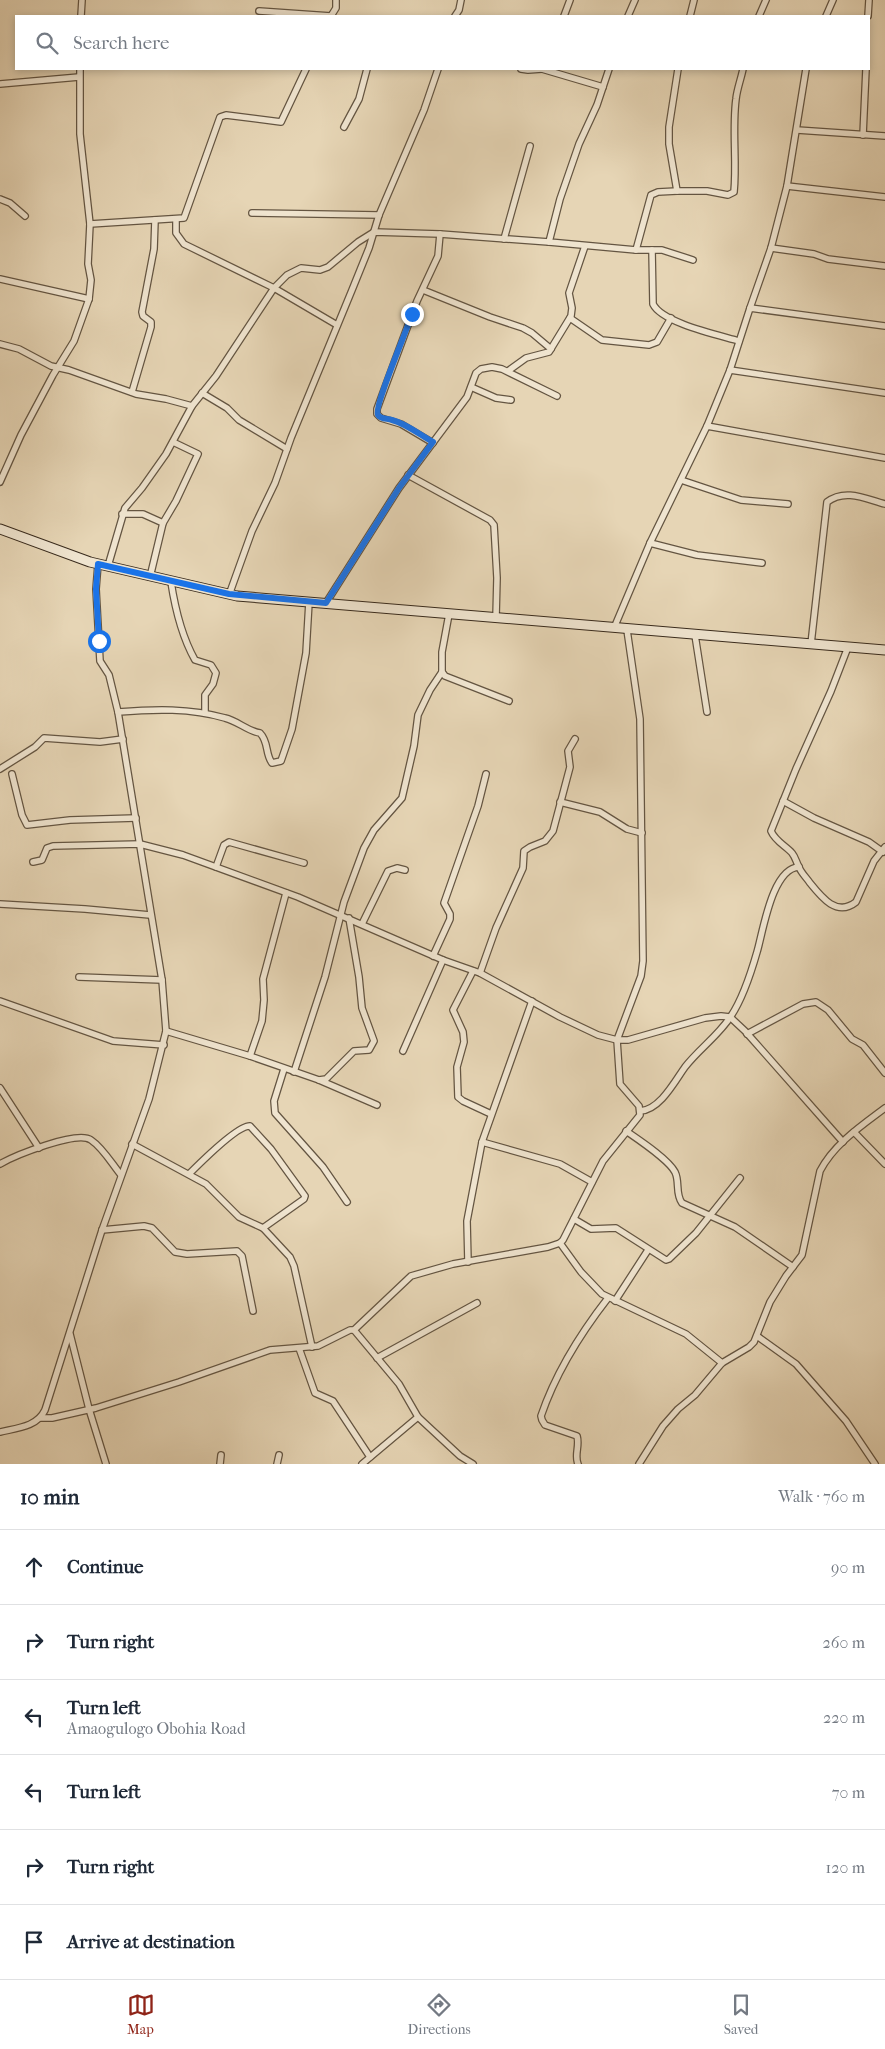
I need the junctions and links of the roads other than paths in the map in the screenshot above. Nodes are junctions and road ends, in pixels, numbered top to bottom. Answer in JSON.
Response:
{"nodes":[{"id":1,"x":82,"y":0,"type":"edge"},
{"id":2,"x":336,"y":0,"type":"edge"},
{"id":3,"x":461,"y":0,"type":"edge"},
{"id":4,"x":570,"y":0,"type":"edge"},
{"id":5,"x":634,"y":0,"type":"edge"},
{"id":6,"x":694,"y":0,"type":"edge"},
{"id":7,"x":766,"y":0,"type":"edge"},
{"id":8,"x":833,"y":0,"type":"edge"},
{"id":9,"x":869,"y":0,"type":"edge"},
{"id":10,"x":259,"y":11,"type":"dead end"},
{"id":11,"x":81,"y":15,"type":"edge"},
{"id":12,"x":305,"y":15,"type":"edge"},
{"id":13,"x":333,"y":15,"type":"edge"},
{"id":14,"x":456,"y":15,"type":"edge"},
{"id":15,"x":564,"y":15,"type":"edge"},
{"id":16,"x":628,"y":15,"type":"edge"},
{"id":17,"x":690,"y":15,"type":"edge"},
{"id":18,"x":759,"y":15,"type":"edge"},
{"id":19,"x":826,"y":15,"type":"edge"},
{"id":20,"x":868,"y":15,"type":"edge"},
{"id":21,"x":80,"y":70,"type":"edge"},
{"id":22,"x":306,"y":70,"type":"edge"},
{"id":23,"x":367,"y":70,"type":"edge"},
{"id":24,"x":438,"y":70,"type":"edge"},
{"id":25,"x":545,"y":70,"type":"edge"},
{"id":26,"x":609,"y":70,"type":"edge"},
{"id":27,"x":678,"y":70,"type":"edge"},
{"id":28,"x":743,"y":70,"type":"edge"},
{"id":29,"x":806,"y":70,"type":"edge"},
{"id":30,"x":866,"y":70,"type":"edge"},
{"id":31,"x":80,"y":77,"type":"junction"},
{"id":32,"x":0,"y":84,"type":"edge"},
{"id":33,"x":603,"y":87,"type":"junction"},
{"id":34,"x":344,"y":127,"type":"dead end"},
{"id":35,"x":797,"y":130,"type":"junction"},
{"id":36,"x":863,"y":135,"type":"junction"},
{"id":37,"x":885,"y":136,"type":"edge"},
{"id":38,"x":530,"y":146,"type":"dead end"},
{"id":39,"x":787,"y":186,"type":"junction"},
{"id":40,"x":677,"y":191,"type":"junction"},
{"id":41,"x":885,"y":197,"type":"edge"},
{"id":42,"x":0,"y":199,"type":"edge"},
{"id":43,"x":252,"y":213,"type":"dead end"},
{"id":44,"x":379,"y":215,"type":"junction"},
{"id":45,"x":25,"y":216,"type":"dead end"},
{"id":46,"x":155,"y":220,"type":"junction"},
{"id":47,"x":176,"y":220,"type":"junction"},
{"id":48,"x":90,"y":224,"type":"junction"},
{"id":49,"x":374,"y":232,"type":"junction"},
{"id":50,"x":440,"y":234,"type":"junction"},
{"id":51,"x":504,"y":239,"type":"junction"},
{"id":52,"x":549,"y":242,"type":"junction"},
{"id":53,"x":585,"y":246,"type":"junction"},
{"id":54,"x":771,"y":248,"type":"junction"},
{"id":55,"x":636,"y":250,"type":"junction"},
{"id":56,"x":652,"y":250,"type":"junction"},
{"id":57,"x":693,"y":260,"type":"dead end"},
{"id":58,"x":885,"y":266,"type":"edge"},
{"id":59,"x":0,"y":279,"type":"edge"},
{"id":60,"x":274,"y":288,"type":"junction"},
{"id":61,"x":423,"y":290,"type":"junction"},
{"id":62,"x":89,"y":299,"type":"junction"},
{"id":63,"x":750,"y":308,"type":"junction"},
{"id":64,"x":570,"y":318,"type":"junction"},
{"id":65,"x":670,"y":318,"type":"junction"},
{"id":66,"x":337,"y":325,"type":"junction"},
{"id":67,"x":885,"y":326,"type":"edge"},
{"id":68,"x":739,"y":341,"type":"junction"},
{"id":69,"x":0,"y":344,"type":"edge"},
{"id":70,"x":552,"y":349,"type":"junction"},
{"id":71,"x":58,"y":368,"type":"junction"},
{"id":72,"x":730,"y":370,"type":"junction"},
{"id":73,"x":508,"y":372,"type":"junction"},
{"id":74,"x":471,"y":387,"type":"junction"},
{"id":75,"x":132,"y":392,"type":"junction"},
{"id":76,"x":202,"y":393,"type":"junction"},
{"id":77,"x":885,"y":393,"type":"edge"},
{"id":78,"x":557,"y":396,"type":"dead end"},
{"id":79,"x":511,"y":400,"type":"dead end"},
{"id":80,"x":192,"y":406,"type":"junction"},
{"id":81,"x":707,"y":426,"type":"junction"},
{"id":82,"x":173,"y":442,"type":"junction"},
{"id":83,"x":433,"y":442,"type":"junction"},
{"id":84,"x":287,"y":449,"type":"junction"},
{"id":85,"x":885,"y":458,"type":"edge"},
{"id":86,"x":408,"y":476,"type":"junction"},
{"id":87,"x":681,"y":480,"type":"junction"},
{"id":88,"x":0,"y":482,"type":"edge"},
{"id":89,"x":788,"y":504,"type":"dead end"},
{"id":90,"x":885,"y":504,"type":"edge"},
{"id":91,"x":122,"y":514,"type":"junction"},
{"id":92,"x":163,"y":522,"type":"junction"},
{"id":93,"x":0,"y":529,"type":"edge"},
{"id":94,"x":650,"y":544,"type":"junction"},
{"id":95,"x":762,"y":562,"type":"dead end"},
{"id":96,"x":103,"y":565,"type":"junction"},
{"id":97,"x":150,"y":577,"type":"junction"},
{"id":98,"x":171,"y":582,"type":"junction"},
{"id":99,"x":229,"y":594,"type":"junction"},
{"id":100,"x":308,"y":602,"type":"junction"},
{"id":101,"x":326,"y":603,"type":"junction"},
{"id":102,"x":449,"y":614,"type":"junction"},
{"id":103,"x":496,"y":617,"type":"junction"},
{"id":104,"x":614,"y":628,"type":"junction"},
{"id":105,"x":627,"y":630,"type":"junction"},
{"id":106,"x":695,"y":635,"type":"junction"},
{"id":107,"x":811,"y":644,"type":"junction"},
{"id":108,"x":848,"y":647,"type":"junction"},
{"id":109,"x":885,"y":650,"type":"edge"},
{"id":110,"x":442,"y":672,"type":"junction"},
{"id":111,"x":509,"y":701,"type":"dead end"},
{"id":112,"x":118,"y":712,"type":"junction"},
{"id":113,"x":707,"y":712,"type":"dead end"},
{"id":114,"x":205,"y":713,"type":"junction"},
{"id":115,"x":123,"y":739,"type":"junction"},
{"id":116,"x":575,"y":739,"type":"dead end"},
{"id":117,"x":0,"y":769,"type":"edge"},
{"id":118,"x":12,"y":774,"type":"dead end"},
{"id":119,"x":486,"y":774,"type":"dead end"},
{"id":120,"x":783,"y":801,"type":"junction"},
{"id":121,"x":560,"y":802,"type":"junction"},
{"id":122,"x":136,"y":818,"type":"junction"},
{"id":123,"x":642,"y":833,"type":"junction"},
{"id":124,"x":140,"y":844,"type":"junction"},
{"id":125,"x":884,"y":850,"type":"edge"},
{"id":126,"x":33,"y":862,"type":"dead end"},
{"id":127,"x":304,"y":863,"type":"dead end"},
{"id":128,"x":798,"y":867,"type":"junction"},
{"id":129,"x":216,"y":868,"type":"junction"},
{"id":130,"x":405,"y":870,"type":"dead end"},
{"id":131,"x":286,"y":893,"type":"junction"},
{"id":132,"x":0,"y":904,"type":"edge"},
{"id":133,"x":150,"y":915,"type":"junction"},
{"id":134,"x":341,"y":915,"type":"junction"},
{"id":135,"x":348,"y":918,"type":"junction"},
{"id":136,"x":362,"y":924,"type":"junction"},
{"id":137,"x":433,"y":956,"type":"junction"},
{"id":138,"x":442,"y":960,"type":"junction"},
{"id":139,"x":473,"y":971,"type":"junction"},
{"id":140,"x":480,"y":974,"type":"junction"},
{"id":141,"x":80,"y":977,"type":"dead end"},
{"id":142,"x":162,"y":980,"type":"junction"},
{"id":143,"x":0,"y":1001,"type":"edge"},
{"id":144,"x":532,"y":1001,"type":"junction"},
{"id":145,"x":730,"y":1017,"type":"junction"},
{"id":146,"x":166,"y":1031,"type":"junction"},
{"id":147,"x":747,"y":1034,"type":"junction"},
{"id":148,"x":617,"y":1040,"type":"junction"},
{"id":149,"x":164,"y":1045,"type":"junction"},
{"id":150,"x":404,"y":1051,"type":"dead end"},
{"id":151,"x":250,"y":1056,"type":"junction"},
{"id":152,"x":284,"y":1069,"type":"junction"},
{"id":153,"x":294,"y":1072,"type":"junction"},
{"id":154,"x":885,"y":1073,"type":"edge"},
{"id":155,"x":319,"y":1080,"type":"junction"},
{"id":156,"x":0,"y":1088,"type":"edge"},
{"id":157,"x":377,"y":1105,"type":"dead end"},
{"id":158,"x":885,"y":1108,"type":"edge"},
{"id":159,"x":640,"y":1110,"type":"junction"},
{"id":160,"x":491,"y":1114,"type":"junction"},
{"id":161,"x":626,"y":1130,"type":"junction"},
{"id":162,"x":854,"y":1132,"type":"junction"},
{"id":163,"x":482,"y":1142,"type":"junction"},
{"id":164,"x":843,"y":1142,"type":"junction"},
{"id":165,"x":132,"y":1144,"type":"junction"},
{"id":166,"x":39,"y":1148,"type":"junction"},
{"id":167,"x":0,"y":1164,"type":"edge"},
{"id":168,"x":885,"y":1164,"type":"edge"},
{"id":169,"x":189,"y":1174,"type":"junction"},
{"id":170,"x":121,"y":1175,"type":"junction"},
{"id":171,"x":740,"y":1178,"type":"dead end"},
{"id":172,"x":592,"y":1182,"type":"junction"},
{"id":173,"x":347,"y":1202,"type":"dead end"},
{"id":174,"x":711,"y":1215,"type":"junction"},
{"id":175,"x":574,"y":1219,"type":"junction"},
{"id":176,"x":263,"y":1228,"type":"junction"},
{"id":177,"x":102,"y":1230,"type":"junction"},
{"id":178,"x":560,"y":1244,"type":"junction"},
{"id":179,"x":648,"y":1250,"type":"junction"},
{"id":180,"x":468,"y":1262,"type":"junction"},
{"id":181,"x":793,"y":1267,"type":"junction"},
{"id":182,"x":608,"y":1298,"type":"junction"},
{"id":183,"x":615,"y":1301,"type":"junction"},
{"id":184,"x":477,"y":1303,"type":"dead end"},
{"id":185,"x":253,"y":1311,"type":"dead end"},
{"id":186,"x":354,"y":1330,"type":"junction"},
{"id":187,"x":69,"y":1332,"type":"junction"},
{"id":188,"x":757,"y":1336,"type":"junction"},
{"id":189,"x":312,"y":1347,"type":"junction"},
{"id":190,"x":299,"y":1348,"type":"junction"},
{"id":191,"x":376,"y":1358,"type":"junction"},
{"id":192,"x":722,"y":1363,"type":"junction"},
{"id":193,"x":89,"y":1409,"type":"junction"},
{"id":194,"x":418,"y":1417,"type":"junction"},
{"id":195,"x":41,"y":1418,"type":"junction"},
{"id":196,"x":0,"y":1432,"type":"edge"},
{"id":197,"x":221,"y":1455,"type":"dead end"},
{"id":198,"x":279,"y":1455,"type":"dead end"},
{"id":199,"x":370,"y":1457,"type":"junction"},
{"id":200,"x":106,"y":1464,"type":"edge"},
{"id":201,"x":220,"y":1464,"type":"edge"},
{"id":202,"x":277,"y":1464,"type":"edge"},
{"id":203,"x":362,"y":1464,"type":"edge"},
{"id":204,"x":473,"y":1464,"type":"edge"},
{"id":205,"x":578,"y":1464,"type":"edge"},
{"id":206,"x":639,"y":1464,"type":"edge"},
{"id":207,"x":875,"y":1464,"type":"edge"}],
"edges":[{"from":1,"to":11,"type":"street"},
{"from":2,"to":13,"type":"street"},
{"from":3,"to":14,"type":"street"},
{"from":4,"to":15,"type":"street"},
{"from":5,"to":16,"type":"street"},
{"from":6,"to":17,"type":"street"},
{"from":7,"to":18,"type":"street"},
{"from":8,"to":19,"type":"street"},
{"from":9,"to":20,"type":"street"},
{"from":10,"to":12,"type":"street"},
{"from":21,"to":31,"type":"street"},
{"from":22,"to":47,"type":"street"},
{"from":23,"to":34,"type":"street"},
{"from":24,"to":44,"type":"street"},
{"from":25,"to":33,"type":"street"},
{"from":26,"to":33,"type":"street"},
{"from":27,"to":40,"type":"street"},
{"from":28,"to":40,"type":"street"},
{"from":29,"to":35,"type":"street"},
{"from":30,"to":36,"type":"street"},
{"from":31,"to":32,"type":"street"},
{"from":31,"to":48,"type":"street"},
{"from":33,"to":52,"type":"street"},
{"from":35,"to":36,"type":"street"},
{"from":35,"to":39,"type":"street"},
{"from":36,"to":37,"type":"street"},
{"from":38,"to":51,"type":"street"},
{"from":39,"to":41,"type":"street"},
{"from":39,"to":54,"type":"street"},
{"from":40,"to":55,"type":"street"},
{"from":42,"to":45,"type":"street"},
{"from":43,"to":44,"type":"street"},
{"from":44,"to":49,"type":"street"},
{"from":46,"to":47,"type":"street"},
{"from":46,"to":48,"type":"street"},
{"from":46,"to":75,"type":"street"},
{"from":47,"to":60,"type":"street"},
{"from":48,"to":62,"type":"street"},
{"from":49,"to":50,"type":"street"},
{"from":49,"to":60,"type":"street"},
{"from":49,"to":66,"type":"street"},
{"from":50,"to":51,"type":"street"},
{"from":50,"to":61,"type":"street"},
{"from":51,"to":52,"type":"street"},
{"from":52,"to":53,"type":"street"},
{"from":53,"to":55,"type":"street"},
{"from":53,"to":64,"type":"street"},
{"from":54,"to":58,"type":"street"},
{"from":54,"to":63,"type":"street"},
{"from":55,"to":56,"type":"street"},
{"from":56,"to":57,"type":"street"},
{"from":56,"to":65,"type":"street"},
{"from":59,"to":62,"type":"street"},
{"from":60,"to":66,"type":"street"},
{"from":60,"to":76,"type":"street"},
{"from":61,"to":70,"type":"street"},
{"from":61,"to":83,"type":"street"},
{"from":62,"to":71,"type":"street"},
{"from":63,"to":67,"type":"street"},
{"from":63,"to":68,"type":"street"},
{"from":64,"to":65,"type":"street"},
{"from":64,"to":70,"type":"street"},
{"from":65,"to":68,"type":"street"},
{"from":66,"to":84,"type":"street"},
{"from":68,"to":72,"type":"street"},
{"from":69,"to":71,"type":"street"},
{"from":70,"to":73,"type":"street"},
{"from":71,"to":75,"type":"street"},
{"from":71,"to":88,"type":"street"},
{"from":72,"to":77,"type":"street"},
{"from":72,"to":81,"type":"street"},
{"from":73,"to":74,"type":"street"},
{"from":73,"to":78,"type":"street"},
{"from":74,"to":79,"type":"street"},
{"from":74,"to":83,"type":"street"},
{"from":75,"to":80,"type":"street"},
{"from":76,"to":80,"type":"street"},
{"from":76,"to":84,"type":"street"},
{"from":80,"to":82,"type":"street"},
{"from":81,"to":85,"type":"street"},
{"from":81,"to":87,"type":"street"},
{"from":82,"to":91,"type":"street"},
{"from":82,"to":92,"type":"street"},
{"from":83,"to":86,"type":"street"},
{"from":84,"to":99,"type":"street"},
{"from":86,"to":101,"type":"street"},
{"from":86,"to":103,"type":"street"},
{"from":87,"to":89,"type":"street"},
{"from":87,"to":94,"type":"street"},
{"from":90,"to":107,"type":"street"},
{"from":91,"to":92,"type":"street"},
{"from":91,"to":96,"type":"street"},
{"from":92,"to":97,"type":"street"},
{"from":93,"to":96,"type":"street"},
{"from":94,"to":95,"type":"street"},
{"from":94,"to":104,"type":"street"},
{"from":96,"to":97,"type":"street"},
{"from":96,"to":112,"type":"street"},
{"from":97,"to":98,"type":"street"},
{"from":98,"to":99,"type":"street"},
{"from":98,"to":114,"type":"street"},
{"from":99,"to":100,"type":"street"},
{"from":100,"to":101,"type":"street"},
{"from":100,"to":114,"type":"street"},
{"from":101,"to":102,"type":"street"},
{"from":102,"to":103,"type":"street"},
{"from":102,"to":110,"type":"street"},
{"from":103,"to":104,"type":"street"},
{"from":104,"to":105,"type":"street"},
{"from":105,"to":106,"type":"street"},
{"from":105,"to":123,"type":"street"},
{"from":106,"to":107,"type":"street"},
{"from":106,"to":113,"type":"street"},
{"from":107,"to":108,"type":"street"},
{"from":108,"to":109,"type":"street"},
{"from":108,"to":120,"type":"street"},
{"from":110,"to":111,"type":"street"},
{"from":110,"to":134,"type":"street"},
{"from":112,"to":114,"type":"street"},
{"from":112,"to":115,"type":"street"},
{"from":115,"to":117,"type":"street"},
{"from":115,"to":122,"type":"street"},
{"from":116,"to":121,"type":"street"},
{"from":118,"to":122,"type":"street"},
{"from":119,"to":137,"type":"street"},
{"from":120,"to":125,"type":"street"},
{"from":120,"to":128,"type":"street"},
{"from":121,"to":123,"type":"street"},
{"from":121,"to":140,"type":"street"},
{"from":122,"to":124,"type":"street"},
{"from":123,"to":148,"type":"street"},
{"from":124,"to":126,"type":"street"},
{"from":124,"to":129,"type":"street"},
{"from":124,"to":133,"type":"street"},
{"from":125,"to":128,"type":"street"},
{"from":127,"to":129,"type":"street"},
{"from":128,"to":145,"type":"street"},
{"from":129,"to":131,"type":"street"},
{"from":130,"to":136,"type":"street"},
{"from":131,"to":134,"type":"street"},
{"from":131,"to":151,"type":"street"},
{"from":132,"to":133,"type":"street"},
{"from":133,"to":142,"type":"street"},
{"from":134,"to":135,"type":"street"},
{"from":134,"to":153,"type":"street"},
{"from":135,"to":136,"type":"street"},
{"from":135,"to":155,"type":"street"},
{"from":136,"to":137,"type":"street"},
{"from":137,"to":138,"type":"street"},
{"from":138,"to":139,"type":"street"},
{"from":138,"to":150,"type":"street"},
{"from":139,"to":140,"type":"street"},
{"from":139,"to":160,"type":"street"},
{"from":140,"to":144,"type":"street"},
{"from":141,"to":142,"type":"street"},
{"from":142,"to":146,"type":"street"},
{"from":143,"to":149,"type":"street"},
{"from":144,"to":148,"type":"street"},
{"from":144,"to":160,"type":"street"},
{"from":145,"to":147,"type":"street"},
{"from":145,"to":148,"type":"street"},
{"from":145,"to":159,"type":"street"},
{"from":146,"to":149,"type":"street"},
{"from":146,"to":151,"type":"street"},
{"from":147,"to":154,"type":"street"},
{"from":147,"to":164,"type":"street"},
{"from":148,"to":159,"type":"street"},
{"from":149,"to":165,"type":"street"},
{"from":151,"to":152,"type":"street"},
{"from":152,"to":153,"type":"street"},
{"from":152,"to":173,"type":"street"},
{"from":153,"to":155,"type":"street"},
{"from":155,"to":157,"type":"street"},
{"from":156,"to":166,"type":"street"},
{"from":158,"to":162,"type":"street"},
{"from":159,"to":161,"type":"street"},
{"from":160,"to":163,"type":"street"},
{"from":161,"to":172,"type":"street"},
{"from":161,"to":174,"type":"street"},
{"from":162,"to":164,"type":"street"},
{"from":162,"to":168,"type":"street"},
{"from":163,"to":172,"type":"street"},
{"from":163,"to":180,"type":"street"},
{"from":164,"to":181,"type":"street"},
{"from":165,"to":169,"type":"street"},
{"from":165,"to":170,"type":"street"},
{"from":166,"to":167,"type":"street"},
{"from":166,"to":170,"type":"street"},
{"from":169,"to":176,"type":"street"},
{"from":169,"to":176,"type":"street"},
{"from":170,"to":177,"type":"street"},
{"from":171,"to":174,"type":"street"},
{"from":172,"to":175,"type":"street"},
{"from":174,"to":179,"type":"street"},
{"from":174,"to":181,"type":"street"},
{"from":175,"to":178,"type":"street"},
{"from":175,"to":179,"type":"street"},
{"from":176,"to":189,"type":"street"},
{"from":177,"to":185,"type":"street"},
{"from":177,"to":187,"type":"street"},
{"from":178,"to":180,"type":"street"},
{"from":178,"to":182,"type":"street"},
{"from":179,"to":183,"type":"street"},
{"from":180,"to":186,"type":"street"},
{"from":181,"to":188,"type":"street"},
{"from":182,"to":183,"type":"street"},
{"from":182,"to":205,"type":"street"},
{"from":183,"to":192,"type":"street"},
{"from":184,"to":191,"type":"street"},
{"from":186,"to":189,"type":"street"},
{"from":186,"to":191,"type":"street"},
{"from":187,"to":193,"type":"street"},
{"from":187,"to":195,"type":"street"},
{"from":188,"to":192,"type":"street"},
{"from":188,"to":207,"type":"street"},
{"from":189,"to":190,"type":"street"},
{"from":190,"to":193,"type":"street"},
{"from":190,"to":199,"type":"street"},
{"from":191,"to":194,"type":"street"},
{"from":192,"to":206,"type":"street"},
{"from":193,"to":195,"type":"street"},
{"from":193,"to":200,"type":"street"},
{"from":194,"to":199,"type":"street"},
{"from":194,"to":204,"type":"street"},
{"from":195,"to":196,"type":"street"},
{"from":197,"to":201,"type":"street"},
{"from":198,"to":202,"type":"street"},
{"from":199,"to":203,"type":"street"}]}
